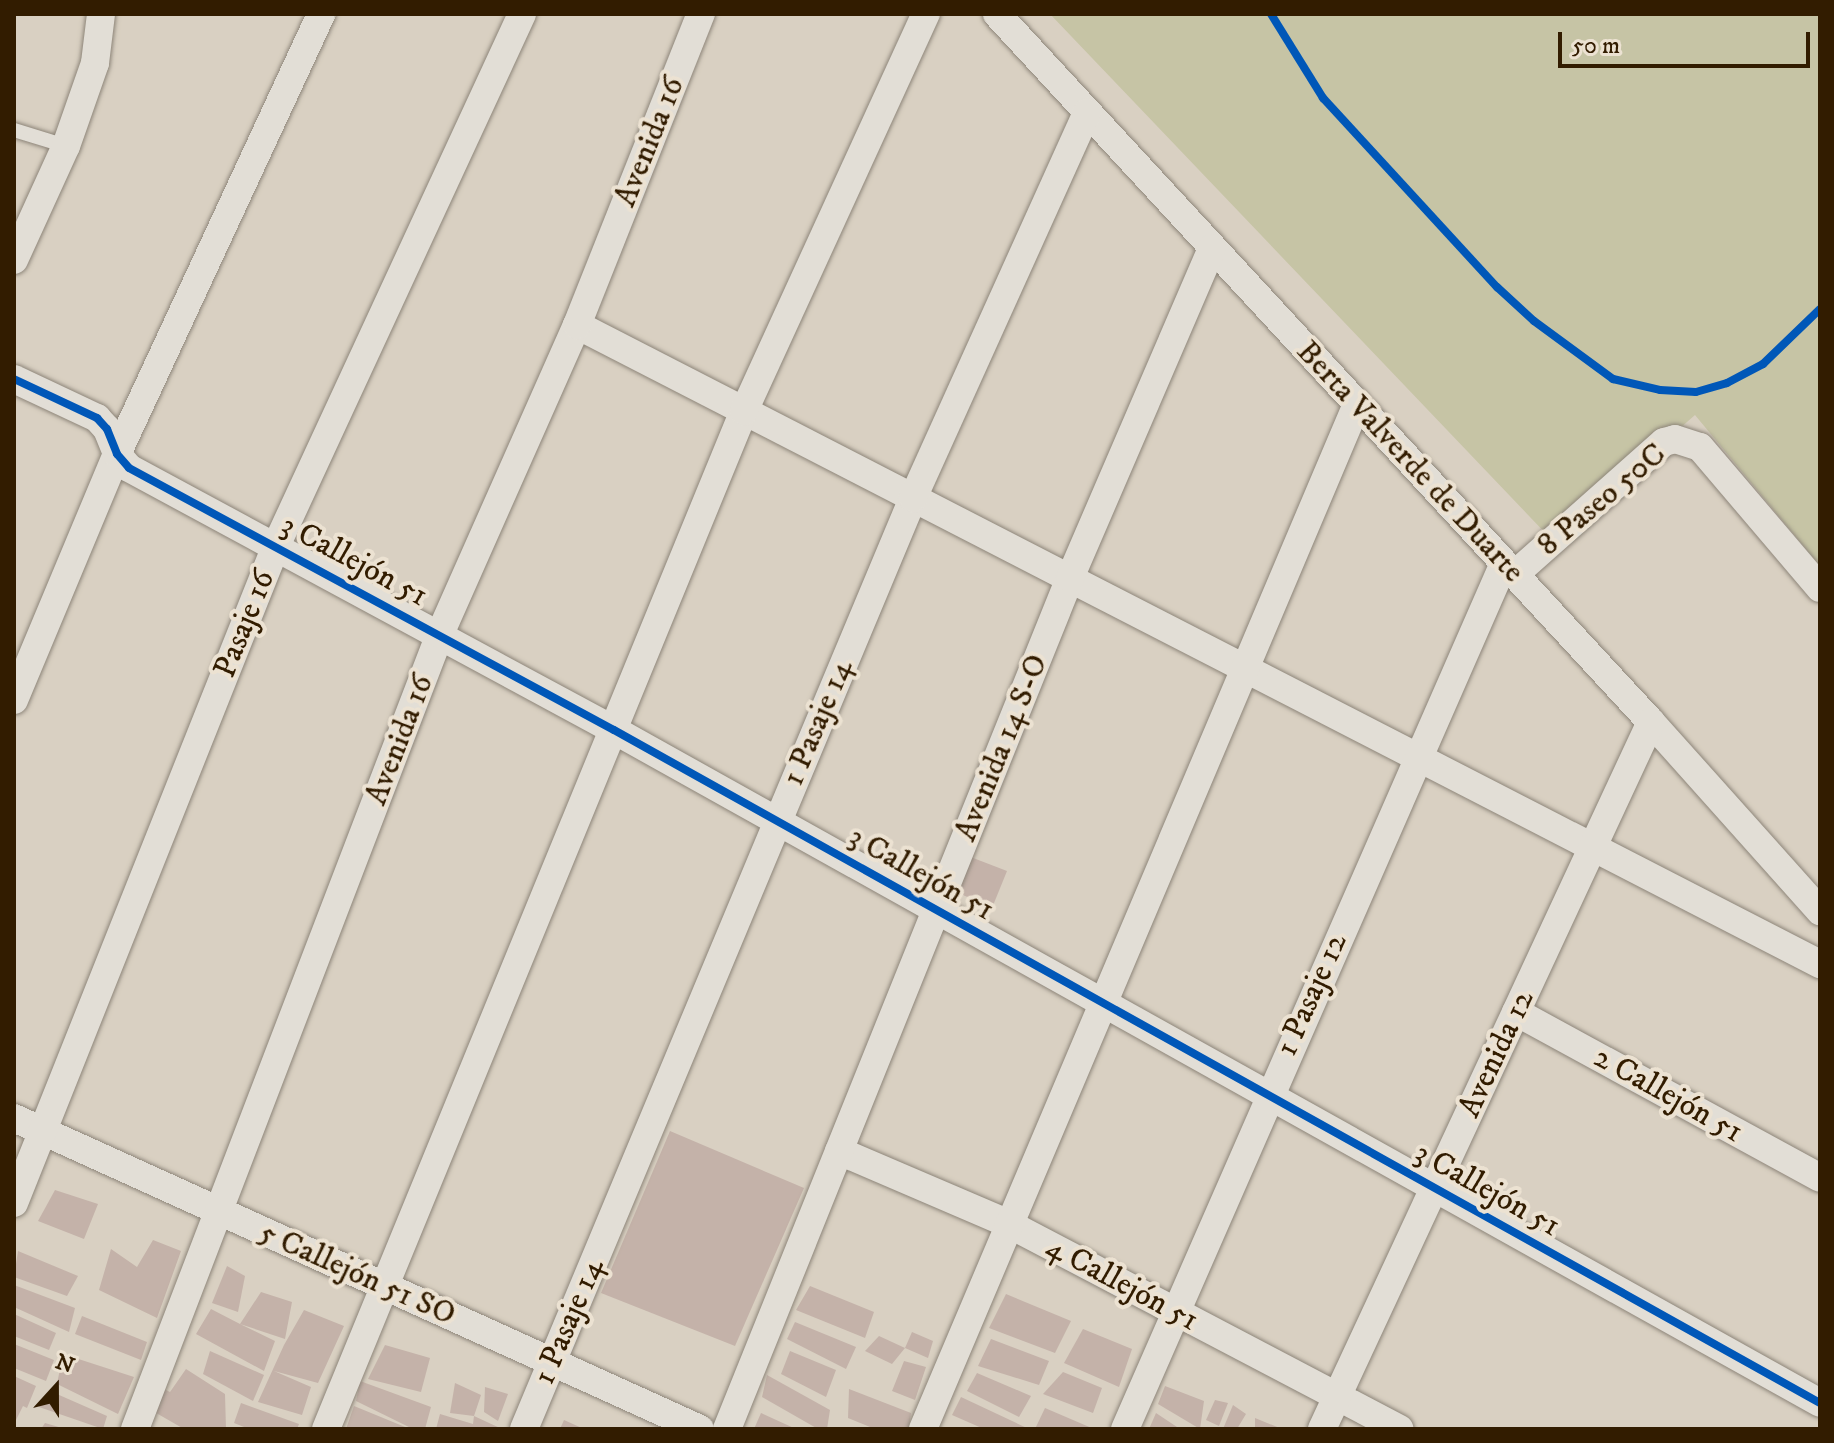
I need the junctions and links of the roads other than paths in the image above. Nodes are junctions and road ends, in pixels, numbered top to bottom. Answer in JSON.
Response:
{"nodes":[{"id":1,"x":101,"y":14,"type":"edge"},
{"id":2,"x":321,"y":14,"type":"edge"},
{"id":3,"x":522,"y":14,"type":"edge"},
{"id":4,"x":701,"y":14,"type":"edge"},
{"id":5,"x":926,"y":14,"type":"edge"},
{"id":6,"x":997,"y":14,"type":"edge"},
{"id":7,"x":1087,"y":112,"type":"junction"},
{"id":8,"x":14,"y":130,"type":"edge"},
{"id":9,"x":66,"y":146,"type":"junction"},
{"id":10,"x":1212,"y":248,"type":"junction"},
{"id":11,"x":14,"y":260,"type":"edge"},
{"id":12,"x":577,"y":325,"type":"junction"},
{"id":13,"x":14,"y":379,"type":"edge"},
{"id":14,"x":1357,"y":404,"type":"junction"},
{"id":15,"x":744,"y":411,"type":"junction"},
{"id":16,"x":117,"y":454,"type":"junction"},
{"id":17,"x":913,"y":498,"type":"junction"},
{"id":18,"x":276,"y":546,"type":"junction"},
{"id":19,"x":1509,"y":569,"type":"junction"},
{"id":20,"x":1070,"y":578,"type":"junction"},
{"id":21,"x":1820,"y":588,"type":"edge"},
{"id":22,"x":440,"y":634,"type":"junction"},
{"id":23,"x":1243,"y":667,"type":"junction"},
{"id":24,"x":14,"y":700,"type":"edge"},
{"id":25,"x":1651,"y":722,"type":"junction"},
{"id":26,"x":614,"y":730,"type":"junction"},
{"id":27,"x":1417,"y":757,"type":"junction"},
{"id":28,"x":777,"y":821,"type":"junction"},
{"id":29,"x":1592,"y":847,"type":"junction"},
{"id":30,"x":937,"y":909,"type":"junction"},
{"id":31,"x":1820,"y":911,"type":"edge"},
{"id":32,"x":1820,"y":964,"type":"edge"},
{"id":33,"x":1102,"y":1002,"type":"junction"},
{"id":34,"x":1516,"y":1012,"type":"junction"},
{"id":35,"x":1268,"y":1096,"type":"junction"},
{"id":36,"x":14,"y":1118,"type":"edge"},
{"id":37,"x":42,"y":1131,"type":"junction"},
{"id":38,"x":839,"y":1151,"type":"junction"},
{"id":39,"x":1820,"y":1178,"type":"edge"},
{"id":40,"x":1434,"y":1188,"type":"junction"},
{"id":41,"x":14,"y":1203,"type":"edge"},
{"id":42,"x":218,"y":1211,"type":"junction"},
{"id":43,"x":1009,"y":1224,"type":"junction"},
{"id":44,"x":383,"y":1286,"type":"junction"},
{"id":45,"x":1176,"y":1312,"type":"junction"},
{"id":46,"x":552,"y":1362,"type":"junction"},
{"id":47,"x":1337,"y":1397,"type":"junction"},
{"id":48,"x":1820,"y":1403,"type":"edge"},
{"id":49,"x":135,"y":1429,"type":"edge"},
{"id":50,"x":326,"y":1429,"type":"edge"},
{"id":51,"x":524,"y":1429,"type":"edge"},
{"id":52,"x":700,"y":1429,"type":"edge"},
{"id":53,"x":727,"y":1429,"type":"edge"},
{"id":54,"x":923,"y":1429,"type":"edge"},
{"id":55,"x":1125,"y":1429,"type":"edge"},
{"id":56,"x":1322,"y":1429,"type":"edge"},
{"id":57,"x":1399,"y":1429,"type":"edge"}],
"edges":[{"from":1,"to":9,"type":"street"},
{"from":2,"to":16,"type":"street"},
{"from":3,"to":18,"type":"street","name":"Pasaje 16"},
{"from":4,"to":12,"type":"street","name":"Avenida 16"},
{"from":5,"to":15,"type":"street"},
{"from":6,"to":7,"type":"street","name":"Berta Valverde de Duarte"},
{"from":7,"to":10,"type":"street","name":"Berta Valverde de Duarte"},
{"from":7,"to":17,"type":"street","name":"1 Pasaje 14"},
{"from":8,"to":9,"type":"lane"},
{"from":9,"to":11,"type":"street"},
{"from":10,"to":14,"type":"street","name":"Berta Valverde de Duarte"},
{"from":10,"to":20,"type":"street","name":"Avenida 14 S-O"},
{"from":12,"to":15,"type":"street"},
{"from":12,"to":22,"type":"street","name":"Avenida 16"},
{"from":13,"to":16,"type":"street","name":"3 Callejón 51"},
{"from":14,"to":19,"type":"street","name":"Berta Valverde de Duarte"},
{"from":14,"to":23,"type":"street"},
{"from":15,"to":17,"type":"street"},
{"from":15,"to":26,"type":"street"},
{"from":16,"to":18,"type":"street","name":"3 Callejón 51"},
{"from":16,"to":24,"type":"street"},
{"from":17,"to":20,"type":"street"},
{"from":17,"to":28,"type":"street","name":"1 Pasaje 14"},
{"from":18,"to":22,"type":"street","name":"3 Callejón 51"},
{"from":18,"to":37,"type":"street","name":"Pasaje 16"},
{"from":19,"to":21,"type":"street","name":"8 Paseo 50C"},
{"from":19,"to":25,"type":"street","name":"Berta Valverde de Duarte"},
{"from":19,"to":27,"type":"street","name":"1 Pasaje 12"},
{"from":20,"to":23,"type":"street"},
{"from":20,"to":30,"type":"street","name":"Avenida 14 S-O"},
{"from":22,"to":26,"type":"street","name":"3 Callejón 51"},
{"from":22,"to":42,"type":"street","name":"Avenida 16"},
{"from":23,"to":27,"type":"street"},
{"from":23,"to":33,"type":"street"},
{"from":25,"to":29,"type":"street","name":"Avenida 12"},
{"from":25,"to":31,"type":"street","name":"Berta Valverde de Duarte"},
{"from":26,"to":28,"type":"street","name":"3 Callejón 51"},
{"from":26,"to":44,"type":"street"},
{"from":27,"to":29,"type":"street"},
{"from":27,"to":35,"type":"street","name":"1 Pasaje 12"},
{"from":28,"to":30,"type":"street","name":"3 Callejón 51"},
{"from":28,"to":46,"type":"street","name":"1 Pasaje 14"},
{"from":29,"to":32,"type":"street"},
{"from":29,"to":34,"type":"street","name":"Avenida 12"},
{"from":30,"to":33,"type":"street","name":"3 Callejón 51"},
{"from":30,"to":38,"type":"street","name":"Avenida 14 S-O"},
{"from":33,"to":35,"type":"street","name":"3 Callejón 51"},
{"from":33,"to":43,"type":"street"},
{"from":34,"to":39,"type":"street","name":"2 Callejón 51"},
{"from":34,"to":40,"type":"street","name":"Avenida 12"},
{"from":35,"to":40,"type":"street","name":"3 Callejón 51"},
{"from":35,"to":45,"type":"street","name":"1 Pasaje 12"},
{"from":36,"to":37,"type":"street","name":"5 Callejón 51 SO"},
{"from":37,"to":41,"type":"street","name":"Pasaje 16"},
{"from":37,"to":42,"type":"street","name":"5 Callejón 51 SO"},
{"from":38,"to":43,"type":"street","name":"4 Callejón 51"},
{"from":38,"to":53,"type":"street","name":"Avenida 14 S-O"},
{"from":40,"to":47,"type":"street","name":"Avenida 12"},
{"from":40,"to":48,"type":"street","name":"3 Callejón 51"},
{"from":42,"to":44,"type":"street","name":"5 Callejón 51 SO"},
{"from":42,"to":49,"type":"street","name":"Avenida 16"},
{"from":43,"to":45,"type":"street","name":"4 Callejón 51"},
{"from":43,"to":54,"type":"street"},
{"from":44,"to":46,"type":"street","name":"5 Callejón 51 SO"},
{"from":44,"to":50,"type":"street"},
{"from":45,"to":47,"type":"street","name":"4 Callejón 51"},
{"from":45,"to":55,"type":"street","name":"1 Pasaje 12"},
{"from":46,"to":51,"type":"street","name":"1 Pasaje 14"},
{"from":46,"to":52,"type":"street","name":"5 Callejón 51 SO"},
{"from":47,"to":56,"type":"street","name":"Avenida 12"},
{"from":47,"to":57,"type":"street","name":"4 Callejón 51"}]}
